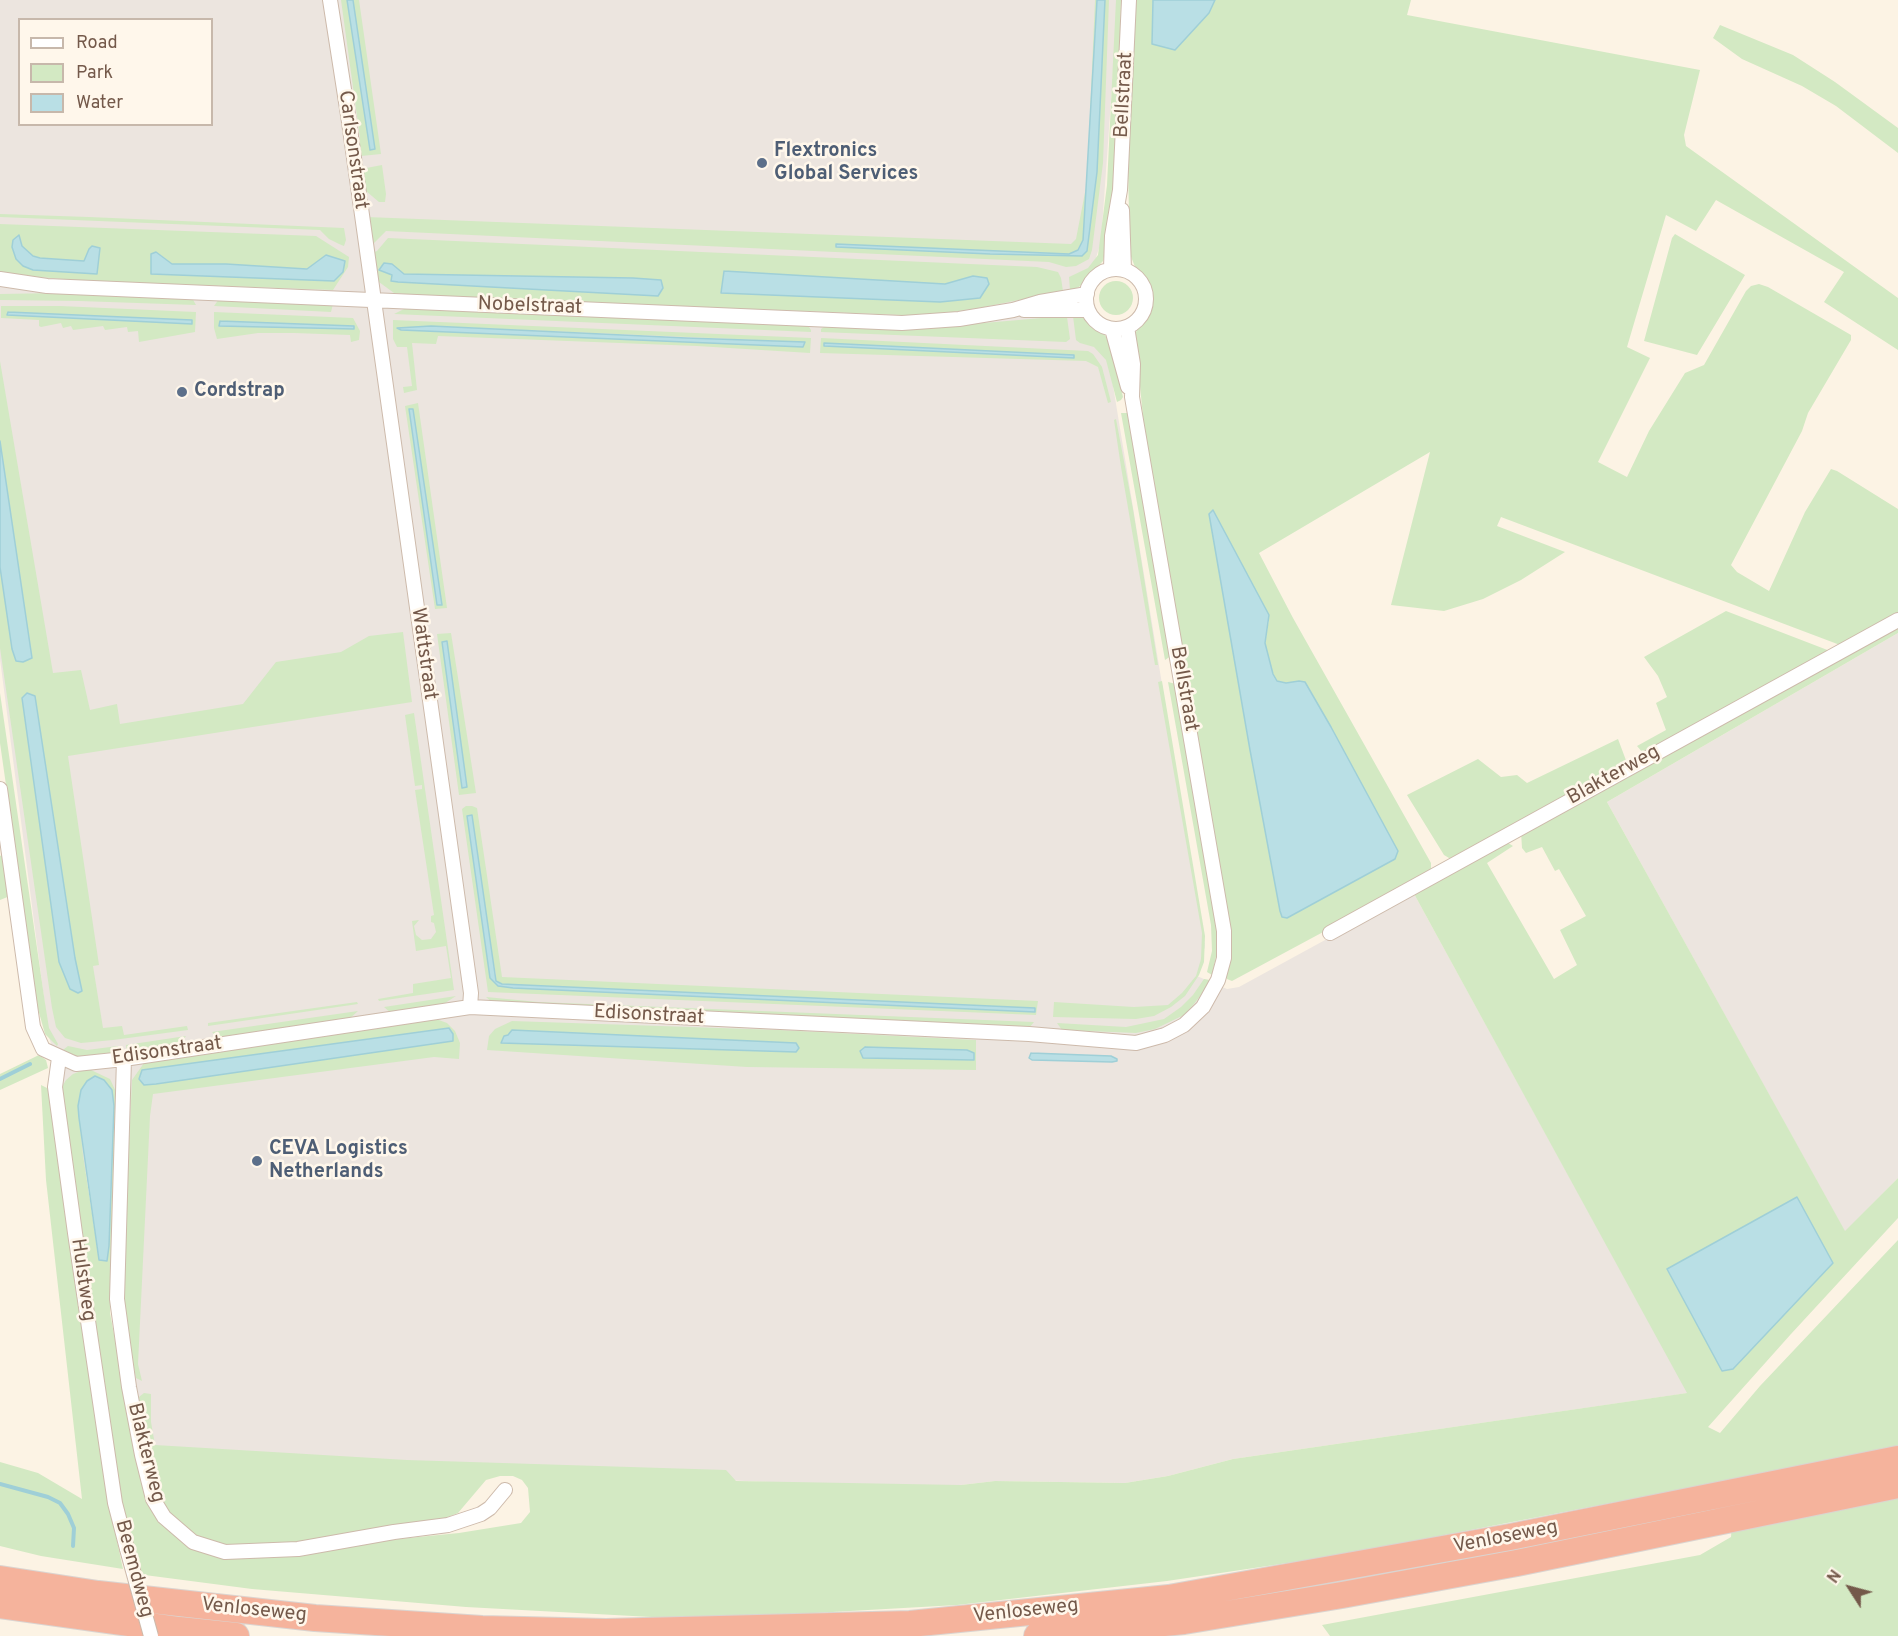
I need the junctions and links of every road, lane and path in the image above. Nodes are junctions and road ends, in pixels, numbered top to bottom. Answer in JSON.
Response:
{"nodes":[{"id":1,"x":330,"y":0,"type":"edge"},
{"id":2,"x":1129,"y":0,"type":"edge"},
{"id":3,"x":1118,"y":269,"type":"junction"},
{"id":4,"x":0,"y":279,"type":"edge"},
{"id":5,"x":47,"y":286,"type":"junction"},
{"id":6,"x":0,"y":289,"type":"edge"},
{"id":7,"x":1087,"y":294,"type":"junction"},
{"id":8,"x":374,"y":301,"type":"junction"},
{"id":9,"x":1013,"y":310,"type":"junction"},
{"id":10,"x":1088,"y":310,"type":"junction"},
{"id":11,"x":1127,"y":327,"type":"junction"},
{"id":12,"x":1112,"y":329,"type":"junction"},
{"id":13,"x":1132,"y":397,"type":"junction"},
{"id":14,"x":1898,"y":620,"type":"edge"},
{"id":15,"x":0,"y":789,"type":"edge"},
{"id":16,"x":1330,"y":933,"type":"dead end"},
{"id":17,"x":1218,"y":980,"type":"joint"},
{"id":18,"x":470,"y":1007,"type":"junction"},
{"id":19,"x":58,"y":1058,"type":"junction"},
{"id":20,"x":124,"y":1059,"type":"junction"},
{"id":21,"x":1898,"y":1460,"type":"edge"},
{"id":22,"x":1898,"y":1485,"type":"edge"},
{"id":23,"x":505,"y":1490,"type":"dead end"},
{"id":24,"x":115,"y":1503,"type":"joint"},
{"id":25,"x":0,"y":1560,"type":"edge"},
{"id":26,"x":0,"y":1579,"type":"edge"},
{"id":27,"x":98,"y":1594,"type":"junction"},
{"id":28,"x":0,"y":1605,"type":"edge"},
{"id":29,"x":0,"y":1609,"type":"edge"},
{"id":30,"x":36,"y":1610,"type":"junction"},
{"id":31,"x":151,"y":1636,"type":"edge"},
{"id":32,"x":236,"y":1636,"type":"edge"},
{"id":33,"x":1037,"y":1636,"type":"edge"}],
"edges":[{"from":1,"to":8,"type":"street","name":"Carlsonstraat"},
{"from":2,"to":3,"type":"street","name":"Bellstraat"},
{"from":3,"to":7,"type":"street"},
{"from":3,"to":11,"type":"street"},
{"from":4,"to":5,"type":"street","name":"Nobelstraat"},
{"from":5,"to":6,"type":"street","name":"Nobelstraat"},
{"from":5,"to":8,"type":"street","name":"Nobelstraat"},
{"from":7,"to":9,"type":"street","name":"Nobelstraat"},
{"from":7,"to":10,"type":"street"},
{"from":8,"to":9,"type":"street","name":"Nobelstraat"},
{"from":8,"to":18,"type":"street","name":"Wattstraat"},
{"from":9,"to":10,"type":"street","name":"Nobelstraat"},
{"from":10,"to":12,"type":"street"},
{"from":11,"to":12,"type":"street"},
{"from":11,"to":13,"type":"street","name":"Bellstraat"},
{"from":12,"to":13,"type":"street","name":"Bellstraat"},
{"from":13,"to":17,"type":"street","name":"Bellstraat"},
{"from":14,"to":16,"type":"street","name":"Blakterweg"},
{"from":15,"to":19,"type":"street"},
{"from":17,"to":18,"type":"street","name":"Edisonstraat"},
{"from":18,"to":20,"type":"street","name":"Edisonstraat"},
{"from":19,"to":20,"type":"street","name":"Edisonstraat"},
{"from":19,"to":24,"type":"street","name":"Hulstweg"},
{"from":20,"to":23,"type":"street","name":"Blakterweg"},
{"from":21,"to":27,"type":"highway","name":"Venloseweg"},
{"from":22,"to":33,"type":"highway","name":"Venloseweg"},
{"from":24,"to":31,"type":"street","name":"Beemdweg","bridge":true},
{"from":25,"to":27,"type":"highway"},
{"from":26,"to":27,"type":"highway","name":"Venloseweg"},
{"from":28,"to":30,"type":"highway","name":"Venloseweg"},
{"from":29,"to":30,"type":"highway"},
{"from":30,"to":32,"type":"highway","name":"Venloseweg"}]}
